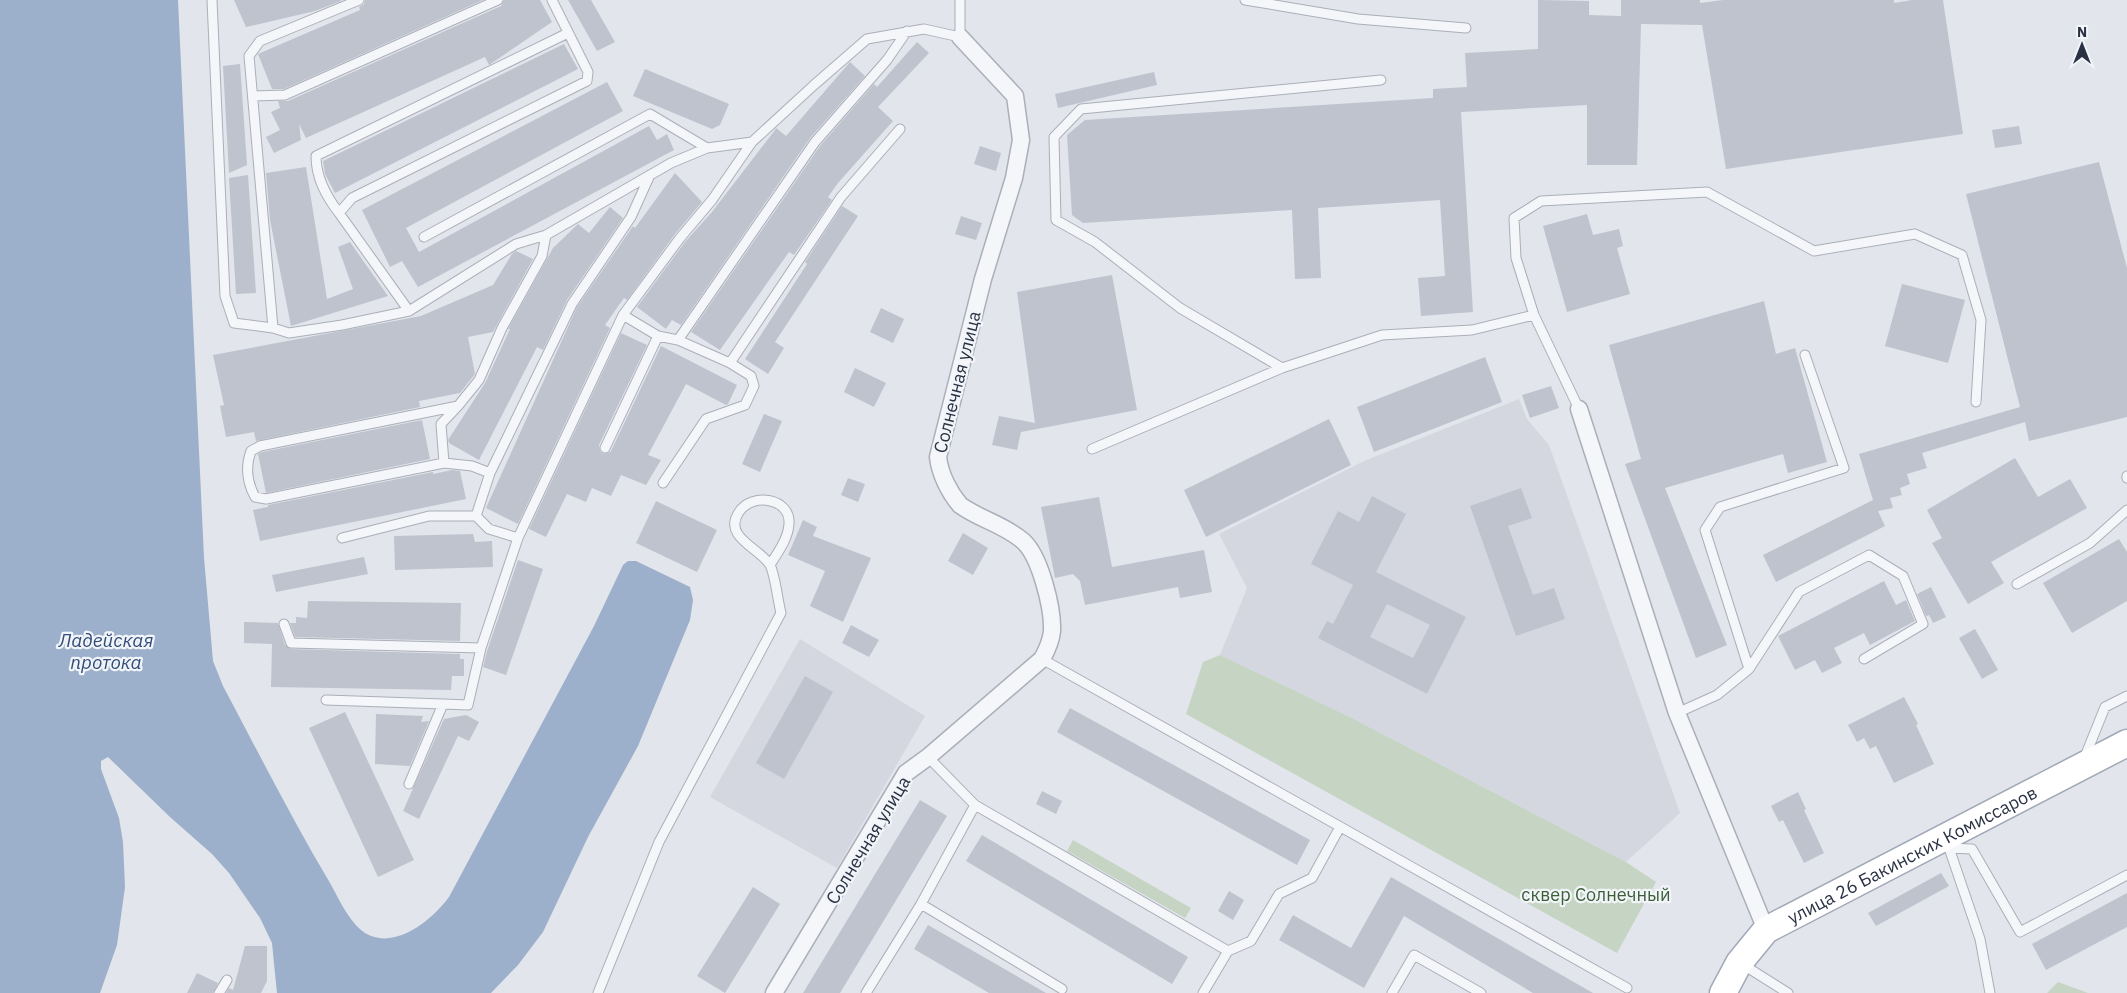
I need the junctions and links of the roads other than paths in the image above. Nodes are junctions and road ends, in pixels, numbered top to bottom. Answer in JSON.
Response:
{"nodes":[{"id":1,"x":212,"y":0,"type":"edge"},
{"id":2,"x":359,"y":0,"type":"edge"},
{"id":3,"x":498,"y":0,"type":"edge"},
{"id":4,"x":552,"y":0,"type":"edge"},
{"id":5,"x":960,"y":0,"type":"edge"},
{"id":6,"x":1245,"y":0,"type":"edge"},
{"id":7,"x":1466,"y":28,"type":"dead end"},
{"id":8,"x":907,"y":31,"type":"junction"},
{"id":9,"x":568,"y":33,"type":"junction"},
{"id":10,"x":960,"y":37,"type":"junction"},
{"id":11,"x":1381,"y":80,"type":"dead end"},
{"id":12,"x":253,"y":96,"type":"junction"},
{"id":13,"x":900,"y":129,"type":"dead end"},
{"id":14,"x":752,"y":142,"type":"junction"},
{"id":15,"x":707,"y":148,"type":"junction"},
{"id":16,"x":650,"y":175,"type":"junction"},
{"id":17,"x":339,"y":213,"type":"junction"},
{"id":18,"x":546,"y":236,"type":"junction"},
{"id":19,"x":424,"y":237,"type":"dead end"},
{"id":20,"x":409,"y":311,"type":"junction"},
{"id":21,"x":1534,"y":314,"type":"junction"},
{"id":22,"x":623,"y":315,"type":"junction"},
{"id":23,"x":273,"y":328,"type":"junction"},
{"id":24,"x":658,"y":336,"type":"junction"},
{"id":25,"x":678,"y":340,"type":"junction"},
{"id":26,"x":1805,"y":355,"type":"dead end"},
{"id":27,"x":730,"y":363,"type":"junction"},
{"id":28,"x":1282,"y":368,"type":"junction"},
{"id":29,"x":1976,"y":402,"type":"dead end"},
{"id":30,"x":458,"y":406,"type":"junction"},
{"id":31,"x":1579,"y":409,"type":"joint"},
{"id":32,"x":605,"y":448,"type":"dead end"},
{"id":33,"x":1092,"y":449,"type":"dead end"},
{"id":34,"x":444,"y":463,"type":"junction"},
{"id":35,"x":490,"y":473,"type":"junction"},
{"id":36,"x":663,"y":482,"type":"dead end"},
{"id":37,"x":2127,"y":510,"type":"edge"},
{"id":38,"x":476,"y":516,"type":"junction"},
{"id":39,"x":342,"y":538,"type":"dead end"},
{"id":40,"x":518,"y":538,"type":"junction"},
{"id":41,"x":770,"y":565,"type":"junction"},
{"id":42,"x":2017,"y":584,"type":"dead end"},
{"id":43,"x":284,"y":624,"type":"dead end"},
{"id":44,"x":481,"y":648,"type":"junction"},
{"id":45,"x":1864,"y":658,"type":"dead end"},
{"id":46,"x":1042,"y":659,"type":"junction"},
{"id":47,"x":1749,"y":669,"type":"junction"},
{"id":48,"x":2127,"y":696,"type":"edge"},
{"id":49,"x":326,"y":700,"type":"dead end"},
{"id":50,"x":443,"y":704,"type":"junction"},
{"id":51,"x":1677,"y":713,"type":"junction"},
{"id":52,"x":2127,"y":743,"type":"edge"},
{"id":53,"x":928,"y":757,"type":"junction"},
{"id":54,"x":2082,"y":766,"type":"junction"},
{"id":55,"x":409,"y":784,"type":"dead end"},
{"id":56,"x":974,"y":805,"type":"junction"},
{"id":57,"x":1340,"y":827,"type":"junction"},
{"id":58,"x":1947,"y":843,"type":"junction"},
{"id":59,"x":2127,"y":875,"type":"edge"},
{"id":60,"x":921,"y":904,"type":"junction"},
{"id":61,"x":1766,"y":930,"type":"junction"},
{"id":62,"x":1228,"y":950,"type":"junction"},
{"id":63,"x":1739,"y":963,"type":"junction"},
{"id":64,"x":226,"y":980,"type":"dead end"},
{"id":65,"x":1627,"y":988,"type":"dead end"},
{"id":66,"x":1062,"y":989,"type":"dead end"},
{"id":67,"x":219,"y":993,"type":"edge"},
{"id":68,"x":598,"y":993,"type":"edge"},
{"id":69,"x":774,"y":993,"type":"edge"},
{"id":70,"x":866,"y":993,"type":"edge"},
{"id":71,"x":1203,"y":993,"type":"edge"},
{"id":72,"x":1392,"y":993,"type":"edge"},
{"id":73,"x":1481,"y":993,"type":"edge"},
{"id":74,"x":1723,"y":993,"type":"edge"},
{"id":75,"x":1788,"y":993,"type":"edge"},
{"id":76,"x":1990,"y":993,"type":"edge"}],
"edges":[{"from":1,"to":23,"type":"lane"},
{"from":2,"to":12,"type":"lane"},
{"from":3,"to":12,"type":"lane"},
{"from":4,"to":9,"type":"lane"},
{"from":5,"to":10,"type":"lane"},
{"from":6,"to":7,"type":"lane"},
{"from":8,"to":10,"type":"lane"},
{"from":8,"to":14,"type":"lane"},
{"from":8,"to":25,"type":"lane"},
{"from":9,"to":17,"type":"lane"},
{"from":9,"to":17,"type":"lane"},
{"from":10,"to":46,"type":"street","name":"Солнечная улица"},
{"from":11,"to":28,"type":"lane"},
{"from":12,"to":23,"type":"lane"},
{"from":13,"to":27,"type":"lane"},
{"from":14,"to":15,"type":"lane"},
{"from":14,"to":22,"type":"lane"},
{"from":15,"to":16,"type":"lane"},
{"from":15,"to":19,"type":"lane"},
{"from":16,"to":18,"type":"lane"},
{"from":16,"to":35,"type":"lane"},
{"from":17,"to":20,"type":"lane"},
{"from":18,"to":20,"type":"lane"},
{"from":18,"to":30,"type":"lane"},
{"from":20,"to":23,"type":"lane"},
{"from":21,"to":28,"type":"lane"},
{"from":21,"to":29,"type":"lane"},
{"from":21,"to":31,"type":"lane"},
{"from":22,"to":24,"type":"lane"},
{"from":22,"to":40,"type":"lane"},
{"from":24,"to":25,"type":"lane"},
{"from":24,"to":32,"type":"lane"},
{"from":25,"to":27,"type":"lane"},
{"from":26,"to":47,"type":"lane"},
{"from":27,"to":36,"type":"lane"},
{"from":28,"to":33,"type":"lane"},
{"from":30,"to":34,"type":"lane"},
{"from":30,"to":34,"type":"lane"},
{"from":31,"to":51,"type":"street"},
{"from":34,"to":35,"type":"lane"},
{"from":35,"to":38,"type":"lane"},
{"from":37,"to":42,"type":"lane"},
{"from":38,"to":39,"type":"lane"},
{"from":38,"to":40,"type":"lane"},
{"from":40,"to":44,"type":"lane"},
{"from":41,"to":41,"type":"lane"},
{"from":41,"to":68,"type":"lane"},
{"from":43,"to":44,"type":"lane"},
{"from":44,"to":50,"type":"lane"},
{"from":45,"to":47,"type":"lane"},
{"from":46,"to":53,"type":"street","name":"Солнечная улица"},
{"from":46,"to":57,"type":"lane"},
{"from":47,"to":51,"type":"lane"},
{"from":48,"to":54,"type":"lane"},
{"from":49,"to":50,"type":"lane"},
{"from":50,"to":55,"type":"lane"},
{"from":51,"to":61,"type":"street"},
{"from":52,"to":54,"type":"main road","name":"улица 26 Бакинских Комиссаров"},
{"from":53,"to":56,"type":"lane"},
{"from":53,"to":69,"type":"street","name":"Солнечная улица"},
{"from":54,"to":58,"type":"main road","name":"улица 26 Бакинских Комиссаров"},
{"from":56,"to":60,"type":"lane"},
{"from":56,"to":62,"type":"lane"},
{"from":57,"to":62,"type":"lane"},
{"from":57,"to":65,"type":"lane"},
{"from":58,"to":59,"type":"lane"},
{"from":58,"to":61,"type":"main road","name":"улица 26 Бакинских Комиссаров"},
{"from":58,"to":76,"type":"lane"},
{"from":60,"to":66,"type":"lane"},
{"from":60,"to":70,"type":"lane"},
{"from":61,"to":63,"type":"main road","name":"улица 26 Бакинских Комиссаров"},
{"from":62,"to":71,"type":"lane"},
{"from":63,"to":74,"type":"main road","name":"улица 26 Бакинских Комиссаров"},
{"from":63,"to":75,"type":"lane"},
{"from":64,"to":67,"type":"lane"},
{"from":72,"to":73,"type":"lane"}]}
